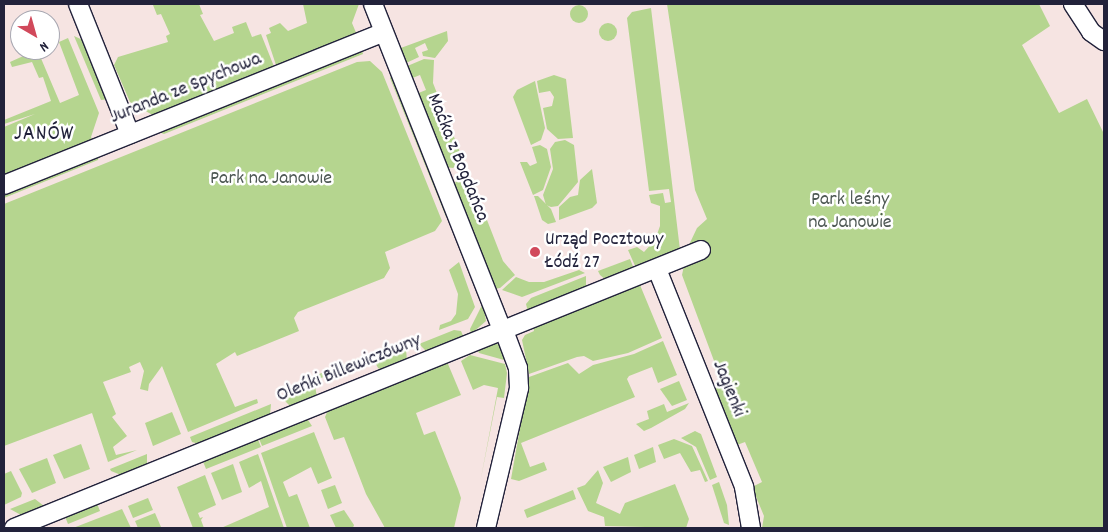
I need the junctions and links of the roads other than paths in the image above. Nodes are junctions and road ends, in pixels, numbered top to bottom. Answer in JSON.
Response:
{"nodes":[{"id":1,"x":78,"y":4,"type":"edge"},
{"id":2,"x":373,"y":4,"type":"edge"},
{"id":3,"x":1073,"y":4,"type":"edge"},
{"id":4,"x":383,"y":33,"type":"junction"},
{"id":5,"x":1104,"y":41,"type":"edge"},
{"id":6,"x":130,"y":134,"type":"junction"},
{"id":7,"x":4,"y":185,"type":"edge"},
{"id":8,"x":701,"y":250,"type":"dead end"},
{"id":9,"x":657,"y":269,"type":"junction"},
{"id":10,"x":502,"y":329,"type":"junction"},
{"id":11,"x":14,"y":528,"type":"edge"},
{"id":12,"x":486,"y":528,"type":"edge"},
{"id":13,"x":751,"y":528,"type":"edge"}],
"edges":[{"from":1,"to":6,"type":"street"},
{"from":2,"to":4,"type":"street","name":"Maćka z Bogdańca"},
{"from":3,"to":5,"type":"street"},
{"from":4,"to":6,"type":"street","name":"Juranda ze Spychowa"},
{"from":4,"to":10,"type":"street","name":"Maćka z Bogdańca"},
{"from":6,"to":7,"type":"street","name":"Juranda ze Spychowa"},
{"from":8,"to":9,"type":"street","name":"Oleńki Billewiczówny"},
{"from":9,"to":10,"type":"street","name":"Oleńki Billewiczówny"},
{"from":9,"to":13,"type":"street","name":"Jagienki"},
{"from":10,"to":11,"type":"street","name":"Oleńki Billewiczówny"},
{"from":10,"to":12,"type":"street"}]}
